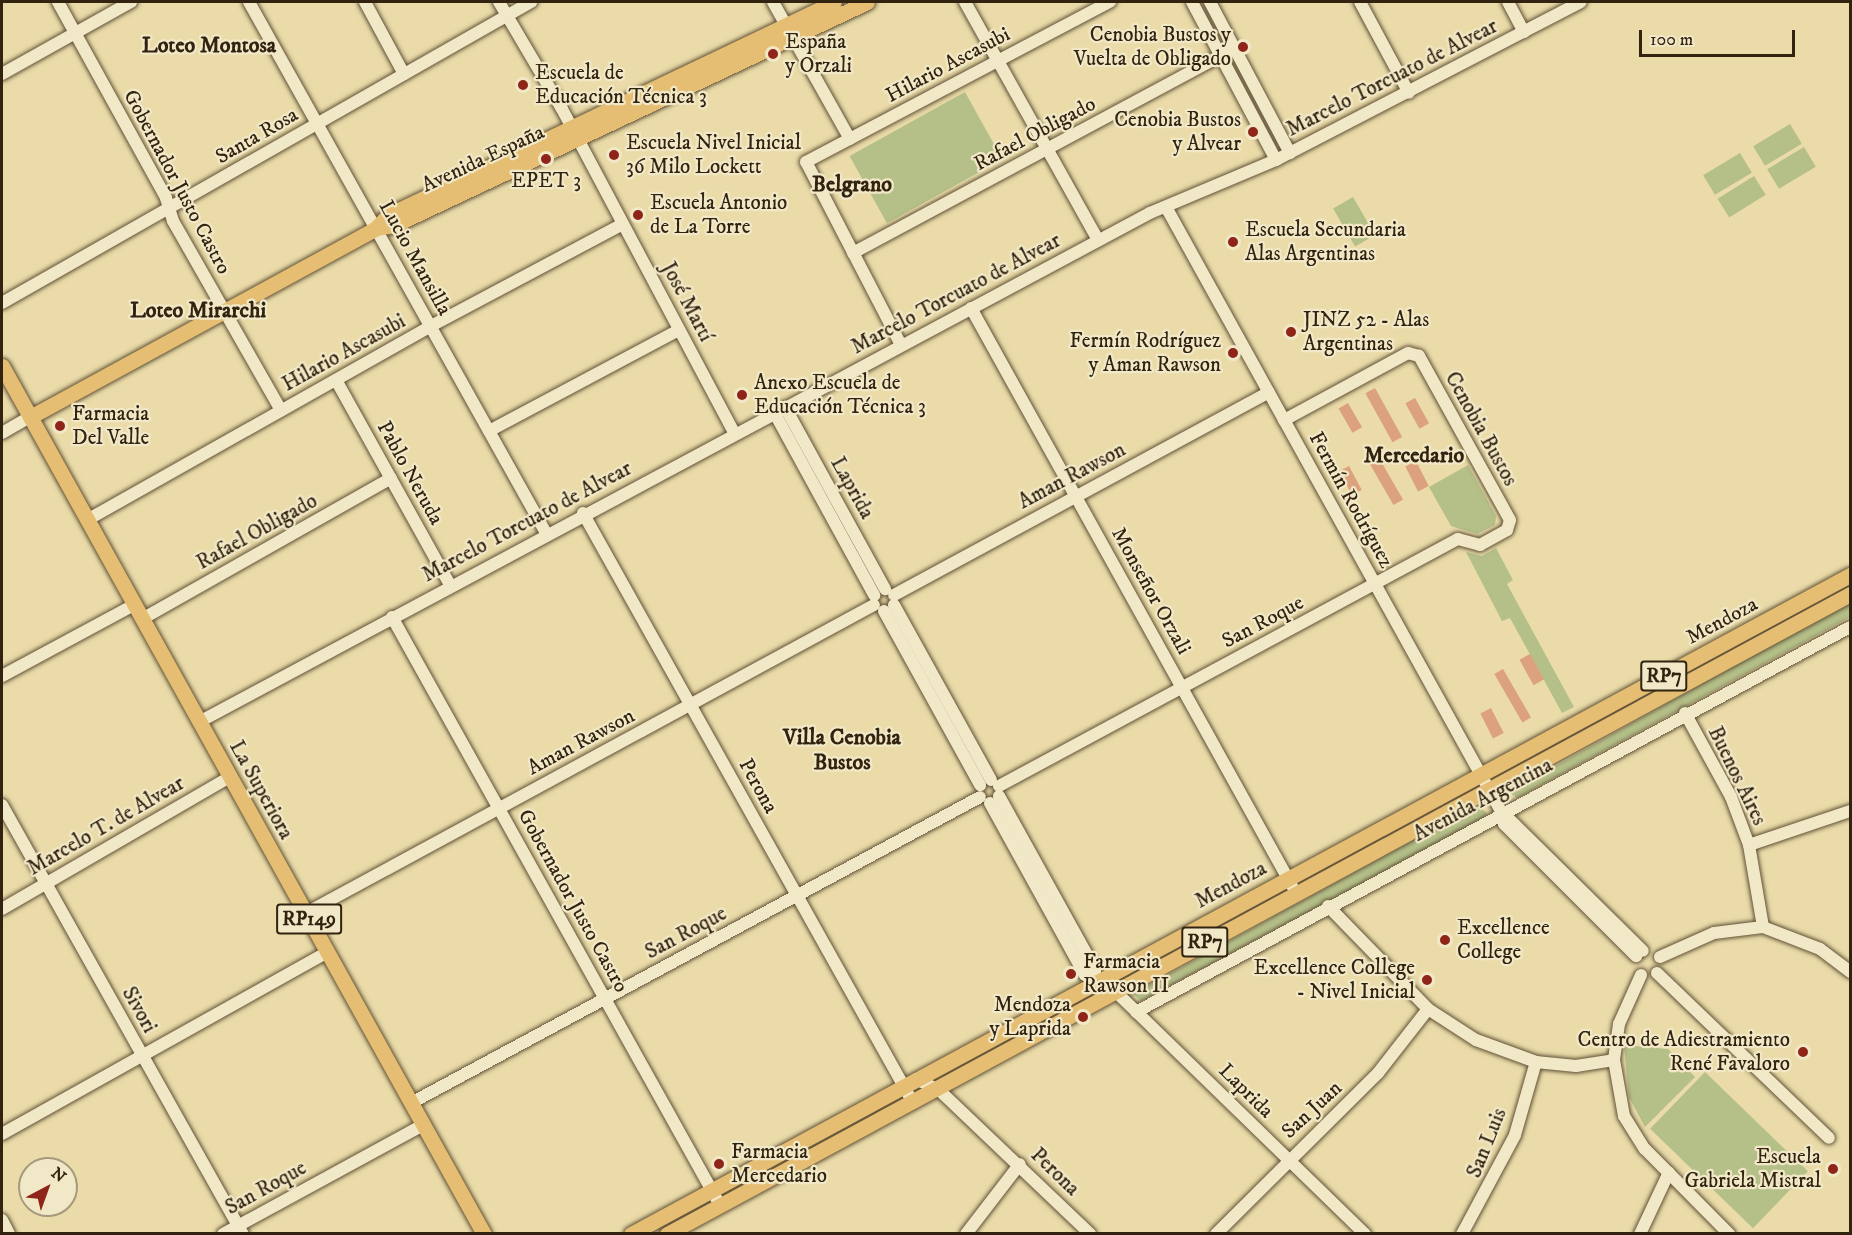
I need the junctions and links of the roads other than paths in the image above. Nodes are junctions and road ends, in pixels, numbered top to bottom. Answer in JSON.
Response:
{"nodes":[{"id":1,"x":58,"y":2,"type":"edge"},
{"id":2,"x":131,"y":2,"type":"edge"},
{"id":3,"x":249,"y":2,"type":"edge"},
{"id":4,"x":365,"y":2,"type":"edge"},
{"id":5,"x":499,"y":2,"type":"edge"},
{"id":6,"x":531,"y":2,"type":"edge"},
{"id":7,"x":773,"y":2,"type":"edge"},
{"id":8,"x":834,"y":2,"type":"edge"},
{"id":9,"x":867,"y":2,"type":"edge"},
{"id":10,"x":965,"y":2,"type":"edge"},
{"id":11,"x":1110,"y":2,"type":"edge"},
{"id":12,"x":1192,"y":2,"type":"edge"},
{"id":13,"x":1210,"y":2,"type":"edge"},
{"id":14,"x":1360,"y":2,"type":"edge"},
{"id":15,"x":1508,"y":2,"type":"edge"},
{"id":16,"x":1581,"y":2,"type":"edge"},
{"id":17,"x":507,"y":15,"type":"junction"},
{"id":18,"x":790,"y":30,"type":"junction"},
{"id":19,"x":1524,"y":32,"type":"junction"},
{"id":20,"x":75,"y":33,"type":"junction"},
{"id":21,"x":1235,"y":48,"type":"junction"},
{"id":22,"x":1221,"y":56,"type":"junction"},
{"id":23,"x":998,"y":60,"type":"junction"},
{"id":24,"x":2,"y":74,"type":"edge"},
{"id":25,"x":405,"y":74,"type":"junction"},
{"id":26,"x":1409,"y":93,"type":"junction"},
{"id":27,"x":318,"y":123,"type":"junction"},
{"id":28,"x":574,"y":132,"type":"junction"},
{"id":29,"x":850,"y":139,"type":"junction"},
{"id":30,"x":1047,"y":149,"type":"junction"},
{"id":31,"x":1290,"y":153,"type":"junction"},
{"id":32,"x":1276,"y":160,"type":"junction"},
{"id":33,"x":1166,"y":207,"type":"junction"},
{"id":34,"x":169,"y":208,"type":"junction"},
{"id":35,"x":623,"y":224,"type":"junction"},
{"id":36,"x":376,"y":228,"type":"junction"},
{"id":37,"x":1098,"y":240,"type":"junction"},
{"id":38,"x":853,"y":253,"type":"junction"},
{"id":39,"x":2,"y":303,"type":"edge"},
{"id":40,"x":971,"y":308,"type":"junction"},
{"id":41,"x":223,"y":310,"type":"junction"},
{"id":42,"x":431,"y":326,"type":"junction"},
{"id":43,"x":679,"y":330,"type":"junction"},
{"id":44,"x":901,"y":345,"type":"junction"},
{"id":45,"x":2,"y":366,"type":"edge"},
{"id":46,"x":336,"y":380,"type":"junction"},
{"id":47,"x":1269,"y":392,"type":"junction"},
{"id":48,"x":779,"y":409,"type":"junction"},
{"id":49,"x":281,"y":410,"type":"junction"},
{"id":50,"x":30,"y":417,"type":"junction"},
{"id":51,"x":1284,"y":420,"type":"junction"},
{"id":52,"x":489,"y":431,"type":"junction"},
{"id":53,"x":2,"y":433,"type":"edge"},
{"id":54,"x":734,"y":433,"type":"junction"},
{"id":55,"x":390,"y":478,"type":"junction"},
{"id":56,"x":1076,"y":496,"type":"junction"},
{"id":57,"x":583,"y":513,"type":"junction"},
{"id":58,"x":87,"y":520,"type":"junction"},
{"id":59,"x":1510,"y":520,"type":"joint"},
{"id":60,"x":546,"y":533,"type":"junction"},
{"id":61,"x":1849,"y":578,"type":"edge"},
{"id":62,"x":1375,"y":584,"type":"junction"},
{"id":63,"x":450,"y":585,"type":"junction"},
{"id":64,"x":1851,"y":594,"type":"edge"},
{"id":65,"x":884,"y":600,"type":"junction"},
{"id":66,"x":138,"y":612,"type":"junction"},
{"id":67,"x":392,"y":617,"type":"junction"},
{"id":68,"x":1851,"y":627,"type":"edge"},
{"id":69,"x":2,"y":676,"type":"edge"},
{"id":70,"x":1182,"y":688,"type":"junction"},
{"id":71,"x":690,"y":705,"type":"junction"},
{"id":72,"x":1685,"y":713,"type":"junction"},
{"id":73,"x":199,"y":722,"type":"junction"},
{"id":74,"x":1481,"y":775,"type":"junction"},
{"id":75,"x":230,"y":777,"type":"junction"},
{"id":76,"x":1490,"y":790,"type":"junction"},
{"id":77,"x":990,"y":791,"type":"junction"},
{"id":78,"x":2,"y":805,"type":"edge"},
{"id":79,"x":499,"y":808,"type":"junction"},
{"id":80,"x":1502,"y":811,"type":"junction"},
{"id":81,"x":1851,"y":811,"type":"edge"},
{"id":82,"x":1749,"y":845,"type":"junction"},
{"id":83,"x":1288,"y":878,"type":"junction"},
{"id":84,"x":46,"y":884,"type":"junction"},
{"id":85,"x":1296,"y":894,"type":"junction"},
{"id":86,"x":797,"y":895,"type":"junction"},
{"id":87,"x":1328,"y":906,"type":"junction"},
{"id":88,"x":2,"y":909,"type":"edge"},
{"id":89,"x":306,"y":913,"type":"junction"},
{"id":90,"x":1763,"y":927,"type":"junction"},
{"id":91,"x":327,"y":952,"type":"junction"},
{"id":92,"x":1640,"y":953,"type":"junction"},
{"id":93,"x":1660,"y":957,"type":"junction"},
{"id":94,"x":1851,"y":972,"type":"edge"},
{"id":95,"x":1657,"y":973,"type":"junction"},
{"id":96,"x":1641,"y":975,"type":"junction"},
{"id":97,"x":1095,"y":981,"type":"junction"},
{"id":98,"x":1115,"y":991,"type":"junction"},
{"id":99,"x":605,"y":999,"type":"junction"},
{"id":100,"x":1428,"y":1009,"type":"junction"},
{"id":101,"x":1136,"y":1012,"type":"junction"},
{"id":102,"x":141,"y":1053,"type":"junction"},
{"id":103,"x":1614,"y":1060,"type":"junction"},
{"id":104,"x":947,"y":1062,"type":"junction"},
{"id":105,"x":1536,"y":1062,"type":"junction"},
{"id":106,"x":903,"y":1083,"type":"junction"},
{"id":107,"x":938,"y":1088,"type":"junction"},
{"id":108,"x":912,"y":1101,"type":"junction"},
{"id":109,"x":411,"y":1103,"type":"junction"},
{"id":110,"x":889,"y":1113,"type":"junction"},
{"id":111,"x":423,"y":1125,"type":"junction"},
{"id":112,"x":2,"y":1134,"type":"edge"},
{"id":113,"x":1829,"y":1138,"type":"dead end"},
{"id":114,"x":1287,"y":1159,"type":"junction"},
{"id":115,"x":1020,"y":1164,"type":"junction"},
{"id":116,"x":1668,"y":1172,"type":"junction"},
{"id":117,"x":712,"y":1190,"type":"junction"},
{"id":118,"x":720,"y":1205,"type":"junction"},
{"id":119,"x":2,"y":1220,"type":"edge"},
{"id":120,"x":654,"y":1227,"type":"edge"},
{"id":121,"x":241,"y":1229,"type":"edge"},
{"id":122,"x":1084,"y":1231,"type":"edge"},
{"id":123,"x":9,"y":1233,"type":"edge"},
{"id":124,"x":223,"y":1233,"type":"edge"},
{"id":125,"x":484,"y":1233,"type":"edge"},
{"id":126,"x":631,"y":1233,"type":"edge"},
{"id":127,"x":668,"y":1233,"type":"edge"},
{"id":128,"x":966,"y":1233,"type":"edge"},
{"id":129,"x":1216,"y":1233,"type":"edge"},
{"id":130,"x":1365,"y":1233,"type":"edge"},
{"id":131,"x":1462,"y":1233,"type":"edge"},
{"id":132,"x":1640,"y":1233,"type":"edge"},
{"id":133,"x":1729,"y":1233,"type":"edge"}],
"edges":[{"from":1,"to":20,"type":"street","name":"Gobernador Justo Castro"},
{"from":2,"to":20,"type":"street"},
{"from":3,"to":27,"type":"street","name":"Lucio Mansilla"},
{"from":4,"to":25,"type":"street"},
{"from":5,"to":17,"type":"street","name":"José Martí"},
{"from":6,"to":17,"type":"street","name":"Santa Rosa"},
{"from":7,"to":18,"type":"street"},
{"from":8,"to":18,"type":"main road","name":"Avenida España"},
{"from":9,"to":18,"type":"main road","name":"Avenida España"},
{"from":10,"to":23,"type":"street"},
{"from":11,"to":23,"type":"street","name":"Hilario Ascasubi"},
{"from":12,"to":22,"type":"street"},
{"from":13,"to":21,"type":"street"},
{"from":14,"to":26,"type":"street"},
{"from":15,"to":19,"type":"street"},
{"from":16,"to":19,"type":"street","name":"Marcelo Torcuato de Alvear"},
{"from":17,"to":25,"type":"street","name":"Santa Rosa"},
{"from":17,"to":28,"type":"street","name":"José Martí"},
{"from":18,"to":28,"type":"main road","name":"Avenida España"},
{"from":18,"to":29,"type":"street"},
{"from":19,"to":26,"type":"street","name":"Marcelo Torcuato de Alvear"},
{"from":20,"to":24,"type":"street"},
{"from":20,"to":34,"type":"street","name":"Gobernador Justo Castro"},
{"from":21,"to":22,"type":"street","name":"Rafael Obligado"},
{"from":21,"to":31,"type":"street"},
{"from":22,"to":30,"type":"street","name":"Rafael Obligado"},
{"from":22,"to":32,"type":"street"},
{"from":23,"to":29,"type":"street","name":"Hilario Ascasubi"},
{"from":23,"to":30,"type":"street"},
{"from":25,"to":27,"type":"street","name":"Santa Rosa"},
{"from":26,"to":31,"type":"street","name":"Marcelo Torcuato de Alvear"},
{"from":27,"to":34,"type":"street","name":"Santa Rosa"},
{"from":27,"to":36,"type":"street","name":"Lucio Mansilla"},
{"from":28,"to":35,"type":"street","name":"José Martí"},
{"from":28,"to":36,"type":"main road","name":"Avenida España"},
{"from":29,"to":38,"type":"street","name":"Hilario Ascasubi"},
{"from":30,"to":37,"type":"street"},
{"from":30,"to":38,"type":"street","name":"Rafael Obligado"},
{"from":31,"to":32,"type":"street","name":"Marcelo Torcuato de Alvear"},
{"from":32,"to":33,"type":"street","name":"Marcelo Torcuato de Alvear"},
{"from":33,"to":37,"type":"street","name":"Marcelo Torcuato de Alvear"},
{"from":33,"to":47,"type":"street","name":"Fermín Rodríguez"},
{"from":34,"to":39,"type":"street","name":"Santa Rosa"},
{"from":34,"to":41,"type":"street","name":"Gobernador Justo Castro"},
{"from":35,"to":42,"type":"street","name":"Hilario Ascasubi"},
{"from":35,"to":43,"type":"street","name":"José Martí"},
{"from":36,"to":41,"type":"main road","name":"Avenida España"},
{"from":36,"to":42,"type":"street","name":"Lucio Mansilla"},
{"from":37,"to":40,"type":"street","name":"Marcelo Torcuato de Alvear"},
{"from":38,"to":44,"type":"street"},
{"from":40,"to":44,"type":"street","name":"Marcelo Torcuato de Alvear"},
{"from":40,"to":56,"type":"street","name":"Monseñor Orzali"},
{"from":41,"to":49,"type":"street","name":"Gobernador Justo Castro"},
{"from":41,"to":50,"type":"main road","name":"Avenida España"},
{"from":42,"to":46,"type":"street","name":"Hilario Ascasubi"},
{"from":42,"to":52,"type":"street","name":"Lucio Mansilla"},
{"from":43,"to":52,"type":"street"},
{"from":43,"to":54,"type":"street","name":"José Martí"},
{"from":44,"to":48,"type":"street","name":"Marcelo Torcuato de Alvear"},
{"from":45,"to":50,"type":"main road","name":"La Superiora","number":"RP149"},
{"from":46,"to":49,"type":"street","name":"Hilario Ascasubi"},
{"from":46,"to":55,"type":"street","name":"Pablo Neruda"},
{"from":47,"to":51,"type":"street","name":"Fermín Rodríguez"},
{"from":47,"to":56,"type":"street","name":"Aman Rawson"},
{"from":48,"to":54,"type":"street","name":"Marcelo Torcuato de Alvear"},
{"from":48,"to":65,"type":"street","name":"Laprida"},
{"from":49,"to":58,"type":"street","name":"Hilario Ascasubi"},
{"from":50,"to":53,"type":"street","name":"Avenida España"},
{"from":50,"to":58,"type":"main road","name":"La Superiora","number":"RP149"},
{"from":51,"to":59,"type":"street","name":"Cenobia Bustos"},
{"from":51,"to":62,"type":"street","name":"Fermín Rodríguez"},
{"from":52,"to":60,"type":"street","name":"Lucio Mansilla"},
{"from":54,"to":57,"type":"street","name":"Marcelo Torcuato de Alvear"},
{"from":55,"to":63,"type":"street","name":"Pablo Neruda"},
{"from":55,"to":66,"type":"street","name":"Rafael Obligado"},
{"from":56,"to":65,"type":"street","name":"Aman Rawson"},
{"from":56,"to":70,"type":"street","name":"Monseñor Orzali"},
{"from":57,"to":60,"type":"street","name":"Marcelo Torcuato de Alvear"},
{"from":57,"to":71,"type":"street","name":"Perona"},
{"from":58,"to":66,"type":"main road","name":"La Superiora","number":"RP149"},
{"from":59,"to":62,"type":"street","name":"San Roque"},
{"from":60,"to":63,"type":"street","name":"Marcelo Torcuato de Alvear"},
{"from":61,"to":74,"type":"main road","name":"Mendoza","number":"RP7"},
{"from":62,"to":70,"type":"street","name":"San Roque"},
{"from":62,"to":74,"type":"street","name":"Fermín Rodríguez"},
{"from":63,"to":67,"type":"street","name":"Marcelo Torcuato de Alvear"},
{"from":64,"to":76,"type":"main road","name":"Mendoza","number":"RP7"},
{"from":65,"to":71,"type":"street","name":"Aman Rawson"},
{"from":65,"to":77,"type":"street","name":"Laprida"},
{"from":66,"to":69,"type":"street","name":"Rafael Obligado"},
{"from":66,"to":73,"type":"main road","name":"La Superiora","number":"RP149"},
{"from":67,"to":73,"type":"street","name":"Marcelo Torcuato de Alvear"},
{"from":67,"to":79,"type":"street","name":"Gobernador Justo Castro"},
{"from":68,"to":72,"type":"street","name":"Avenida Argentina"},
{"from":70,"to":77,"type":"street","name":"San Roque"},
{"from":70,"to":83,"type":"street","name":"Monseñor Orzali"},
{"from":71,"to":79,"type":"street","name":"Aman Rawson"},
{"from":71,"to":86,"type":"street","name":"Perona"},
{"from":72,"to":80,"type":"street","name":"Avenida Argentina"},
{"from":72,"to":82,"type":"street","name":"Buenos Aires"},
{"from":73,"to":75,"type":"main road","name":"La Superiora","number":"RP149"},
{"from":74,"to":76,"type":"street","name":"Fermín Rodríguez"},
{"from":74,"to":83,"type":"main road","name":"Mendoza","number":"RP7"},
{"from":75,"to":84,"type":"street","name":"Marcelo T. de Alvear"},
{"from":75,"to":89,"type":"main road","name":"La Superiora","number":"RP149"},
{"from":76,"to":80,"type":"street","name":"Fermín Rodríguez"},
{"from":76,"to":85,"type":"main road","name":"Mendoza","number":"RP7"},
{"from":77,"to":86,"type":"street","name":"San Roque"},
{"from":77,"to":97,"type":"street","name":"Laprida"},
{"from":78,"to":84,"type":"street","name":"Sivori"},
{"from":79,"to":89,"type":"street","name":"Aman Rawson"},
{"from":79,"to":99,"type":"street","name":"Gobernador Justo Castro"},
{"from":80,"to":87,"type":"street","name":"Avenida Argentina"},
{"from":80,"to":92,"type":"street","name":"Fermín Rodríguez"},
{"from":81,"to":82,"type":"street"},
{"from":82,"to":90,"type":"street","name":"Buenos Aires"},
{"from":83,"to":85,"type":"street","name":"Monseñor Orzali"},
{"from":83,"to":97,"type":"main road","name":"Mendoza","number":"RP7"},
{"from":84,"to":88,"type":"street","name":"Marcelo T. de Alvear"},
{"from":84,"to":102,"type":"street","name":"Sivori"},
{"from":85,"to":98,"type":"main road","name":"Mendoza","number":"RP7"},
{"from":86,"to":99,"type":"street","name":"San Roque"},
{"from":86,"to":106,"type":"street","name":"Perona"},
{"from":87,"to":100,"type":"street"},
{"from":87,"to":101,"type":"street","name":"Avenida Argentina"},
{"from":89,"to":91,"type":"main road","name":"La Superiora","number":"RP149"},
{"from":90,"to":93,"type":"street"},
{"from":90,"to":94,"type":"street"},
{"from":91,"to":102,"type":"street"},
{"from":91,"to":109,"type":"main road","name":"La Superiora","number":"RP149"},
{"from":92,"to":93,"type":"street"},
{"from":92,"to":96,"type":"street"},
{"from":93,"to":95,"type":"street"},
{"from":95,"to":96,"type":"street"},
{"from":95,"to":113,"type":"street"},
{"from":96,"to":103,"type":"street"},
{"from":97,"to":98,"type":"street","name":"Laprida"},
{"from":97,"to":104,"type":"main road","name":"Mendoza","number":"RP7"},
{"from":98,"to":101,"type":"street","name":"Laprida"},
{"from":98,"to":107,"type":"main road","name":"Mendoza","number":"RP7"},
{"from":99,"to":109,"type":"street","name":"San Roque"},
{"from":99,"to":117,"type":"street","name":"Gobernador Justo Castro"},
{"from":100,"to":105,"type":"street"},
{"from":100,"to":114,"type":"street","name":"San Juan"},
{"from":101,"to":114,"type":"street","name":"Laprida"},
{"from":102,"to":112,"type":"street"},
{"from":102,"to":121,"type":"street","name":"Sivori"},
{"from":103,"to":105,"type":"street"},
{"from":103,"to":116,"type":"street"},
{"from":104,"to":106,"type":"main road","name":"Mendoza","number":"RP7"},
{"from":104,"to":107,"type":"street"},
{"from":105,"to":131,"type":"street","name":"San Luis"},
{"from":106,"to":107,"type":"street","name":"Perona"},
{"from":106,"to":108,"type":"street","name":"Perona"},
{"from":106,"to":110,"type":"street"},
{"from":106,"to":117,"type":"main road","name":"Mendoza","number":"RP7"},
{"from":107,"to":108,"type":"main road","name":"Mendoza","number":"RP7"},
{"from":107,"to":115,"type":"street","name":"Perona"},
{"from":108,"to":110,"type":"main road","name":"Mendoza","number":"RP7"},
{"from":109,"to":111,"type":"main road","name":"La Superiora","number":"RP149"},
{"from":110,"to":118,"type":"main road","name":"Mendoza","number":"RP7"},
{"from":111,"to":121,"type":"street","name":"San Roque"},
{"from":111,"to":125,"type":"main road","name":"La Superiora","number":"RP149"},
{"from":114,"to":129,"type":"street","name":"San Juan"},
{"from":114,"to":130,"type":"street","name":"Laprida"},
{"from":115,"to":122,"type":"street","name":"Perona"},
{"from":115,"to":128,"type":"street"},
{"from":116,"to":132,"type":"street"},
{"from":116,"to":133,"type":"street"},
{"from":117,"to":118,"type":"street","name":"Gobernador Justo Castro"},
{"from":117,"to":120,"type":"main road","name":"Mendoza","number":"RP7"},
{"from":118,"to":127,"type":"main road","name":"Mendoza","number":"RP7"},
{"from":119,"to":123,"type":"street"},
{"from":120,"to":126,"type":"main road","name":"Mendoza","number":"RP7"},
{"from":121,"to":124,"type":"street","name":"San Roque"}]}
